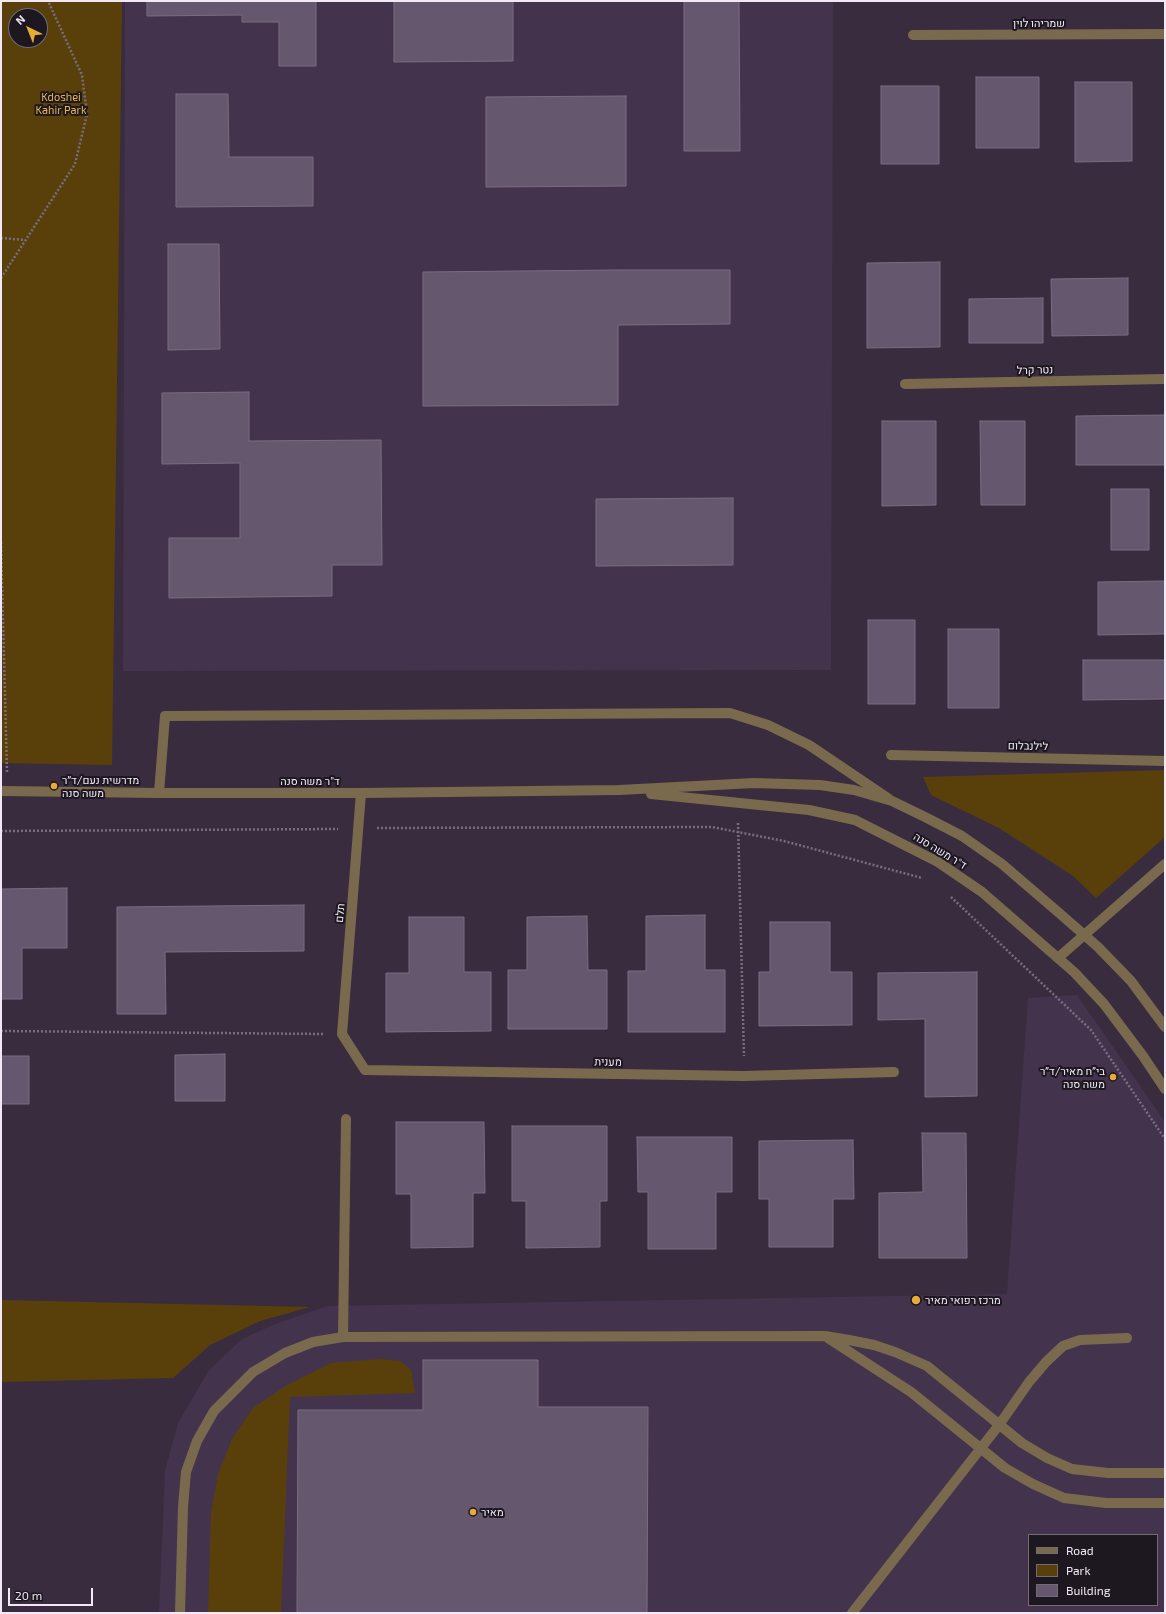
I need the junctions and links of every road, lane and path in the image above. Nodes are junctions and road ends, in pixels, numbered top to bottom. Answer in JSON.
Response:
{"nodes":[{"id":1,"x":48,"y":1,"type":"edge"},
{"id":2,"x":1165,"y":34,"type":"edge"},
{"id":3,"x":913,"y":35,"type":"dead end"},
{"id":4,"x":1,"y":238,"type":"edge"},
{"id":5,"x":25,"y":240,"type":"junction"},
{"id":6,"x":1,"y":278,"type":"edge"},
{"id":7,"x":1165,"y":379,"type":"edge"},
{"id":8,"x":905,"y":384,"type":"dead end"},
{"id":9,"x":1,"y":542,"type":"edge"},
{"id":10,"x":891,"y":755,"type":"dead end"},
{"id":11,"x":1165,"y":761,"type":"edge"},
{"id":12,"x":619,"y":790,"type":"junction"},
{"id":13,"x":4,"y":791,"type":"edge"},
{"id":14,"x":159,"y":793,"type":"junction"},
{"id":15,"x":361,"y":793,"type":"junction"},
{"id":16,"x":892,"y":801,"type":"junction"},
{"id":17,"x":738,"y":802,"type":"junction"},
{"id":18,"x":359,"y":828,"type":"junction"},
{"id":19,"x":1,"y":831,"type":"edge"},
{"id":20,"x":738,"y":832,"type":"junction"},
{"id":21,"x":1165,"y":864,"type":"edge"},
{"id":22,"x":928,"y":880,"type":"dead end"},
{"id":23,"x":947,"y":893,"type":"dead end"},
{"id":24,"x":1084,"y":935,"type":"junction"},
{"id":25,"x":1058,"y":958,"type":"junction"},
{"id":26,"x":1165,"y":1027,"type":"edge"},
{"id":27,"x":1,"y":1031,"type":"edge"},
{"id":28,"x":342,"y":1034,"type":"junction"},
{"id":29,"x":894,"y":1072,"type":"dead end"},
{"id":30,"x":744,"y":1076,"type":"junction"},
{"id":31,"x":1165,"y":1089,"type":"edge"},
{"id":32,"x":346,"y":1118,"type":"dead end"},
{"id":33,"x":1165,"y":1139,"type":"edge"},
{"id":34,"x":825,"y":1336,"type":"junction"},
{"id":35,"x":343,"y":1337,"type":"junction"},
{"id":36,"x":1127,"y":1338,"type":"dead end"},
{"id":37,"x":999,"y":1425,"type":"junction"},
{"id":38,"x":980,"y":1448,"type":"junction"},
{"id":39,"x":1165,"y":1473,"type":"edge"},
{"id":40,"x":1165,"y":1503,"type":"edge"},
{"id":41,"x":180,"y":1613,"type":"edge"},
{"id":42,"x":852,"y":1613,"type":"edge"}],
"edges":[{"from":1,"to":5,"type":"path"},
{"from":2,"to":3,"type":"street","name":"שמריהו לוין"},
{"from":4,"to":5,"type":"path"},
{"from":5,"to":6,"type":"path"},
{"from":7,"to":8,"type":"street","name":"נטר קרל"},
{"from":9,"to":13,"type":"path"},
{"from":10,"to":11,"type":"street","name":"לילנבלום"},
{"from":12,"to":15,"type":"street","name":"ד\"ר משה סנה"},
{"from":12,"to":16,"type":"street","name":"ד\"ר משה סנה"},
{"from":12,"to":17,"type":"street","name":"ד\"ר משה סנה"},
{"from":13,"to":14,"type":"street","name":"ד\"ר משה סנה"},
{"from":14,"to":15,"type":"street","name":"ד\"ר משה סנה"},
{"from":14,"to":16,"type":"street"},
{"from":15,"to":18,"type":"street","name":"תלם"},
{"from":16,"to":24,"type":"street","name":"ד\"ר משה סנה"},
{"from":17,"to":20,"type":"path"},
{"from":17,"to":25,"type":"street","name":"ד\"ר משה סנה"},
{"from":18,"to":19,"type":"path"},
{"from":18,"to":20,"type":"path"},
{"from":18,"to":28,"type":"street","name":"תלם"},
{"from":20,"to":22,"type":"path"},
{"from":20,"to":30,"type":"path"},
{"from":21,"to":24,"type":"street"},
{"from":23,"to":33,"type":"path"},
{"from":24,"to":25,"type":"street"},
{"from":24,"to":26,"type":"street","name":"ד\"ר משה סנה"},
{"from":25,"to":31,"type":"street","name":"ד\"ר משה סנה"},
{"from":27,"to":28,"type":"path"},
{"from":28,"to":30,"type":"street","name":"מענית"},
{"from":29,"to":30,"type":"street","name":"מענית"},
{"from":32,"to":35,"type":"street"},
{"from":34,"to":35,"type":"street"},
{"from":34,"to":37,"type":"street"},
{"from":34,"to":38,"type":"street"},
{"from":35,"to":41,"type":"street"},
{"from":36,"to":37,"type":"street"},
{"from":37,"to":38,"type":"street"},
{"from":37,"to":39,"type":"street"},
{"from":38,"to":40,"type":"street"},
{"from":38,"to":42,"type":"street"}]}
